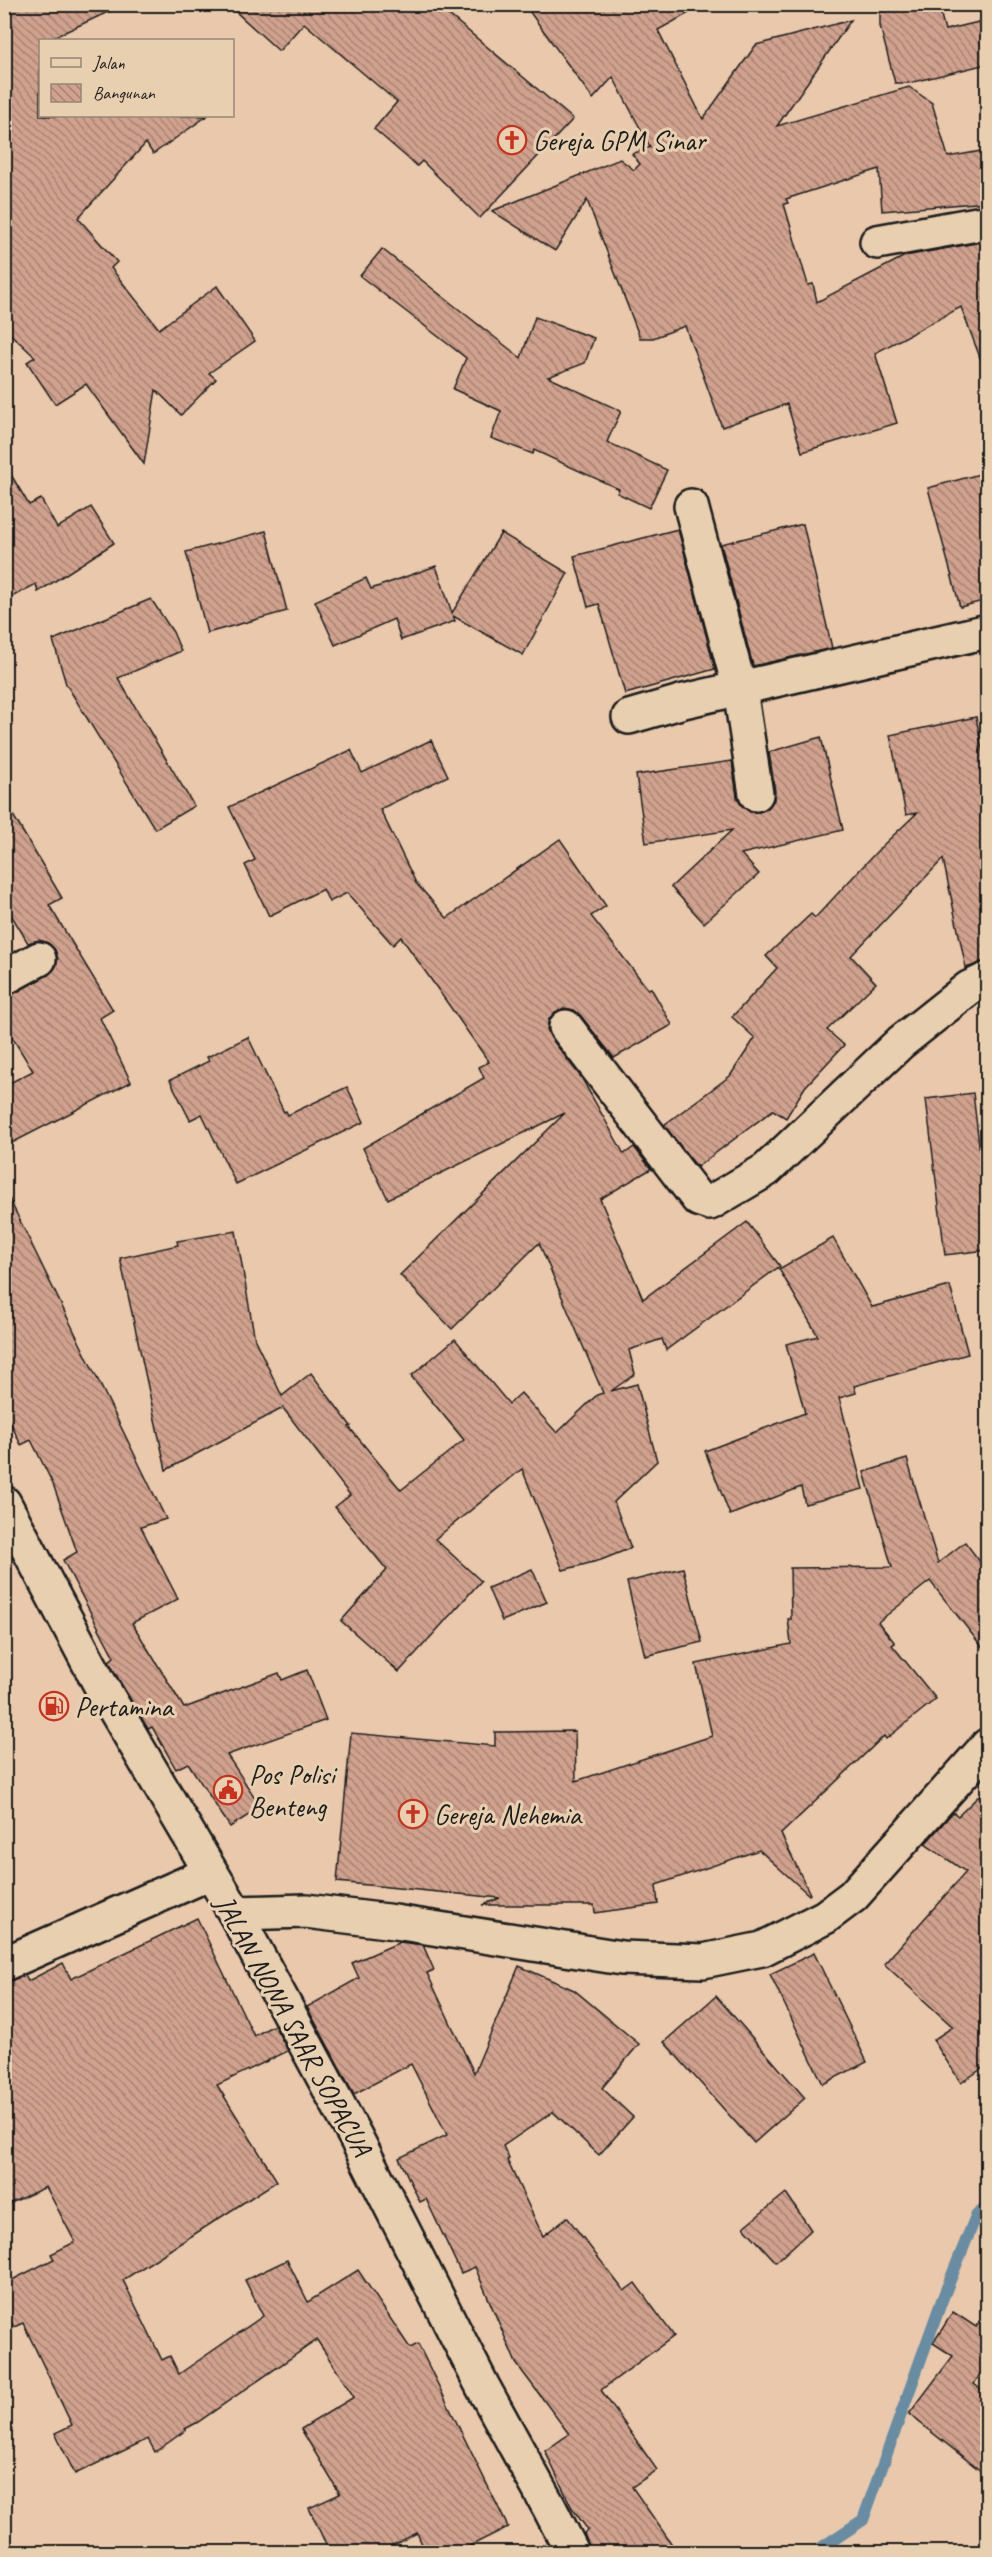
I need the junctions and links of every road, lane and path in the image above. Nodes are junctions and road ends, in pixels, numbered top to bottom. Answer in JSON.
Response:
{"nodes":[{"id":1,"x":987,"y":222,"type":"edge"},
{"id":2,"x":877,"y":242,"type":"dead end"},
{"id":3,"x":691,"y":506,"type":"dead end"},
{"id":4,"x":987,"y":631,"type":"edge"},
{"id":5,"x":740,"y":690,"type":"junction"},
{"id":6,"x":629,"y":717,"type":"dead end"},
{"id":7,"x":756,"y":794,"type":"dead end"},
{"id":8,"x":39,"y":959,"type":"dead end"},
{"id":9,"x":4,"y":978,"type":"edge"},
{"id":10,"x":987,"y":980,"type":"edge"},
{"id":11,"x":566,"y":1027,"type":"dead end"},
{"id":12,"x":4,"y":1503,"type":"edge"},
{"id":13,"x":987,"y":1745,"type":"edge"},
{"id":14,"x":210,"y":1873,"type":"junction"},
{"id":15,"x":235,"y":1913,"type":"junction"},
{"id":16,"x":4,"y":1964,"type":"edge"},
{"id":17,"x":572,"y":2553,"type":"edge"}],
"edges":[{"from":1,"to":2,"type":"street"},
{"from":3,"to":5,"type":"street"},
{"from":4,"to":5,"type":"street"},
{"from":5,"to":6,"type":"street"},
{"from":5,"to":7,"type":"street"},
{"from":8,"to":9,"type":"street"},
{"from":10,"to":11,"type":"street"},
{"from":12,"to":14,"type":"street","name":"JALAN NONA SAAR SOPACUA"},
{"from":13,"to":15,"type":"street"},
{"from":14,"to":15,"type":"street","name":"JALAN NONA SAAR SOPACUA"},
{"from":14,"to":16,"type":"street"},
{"from":15,"to":17,"type":"street","name":"JALAN NONA SAAR SOPACUA"}]}
